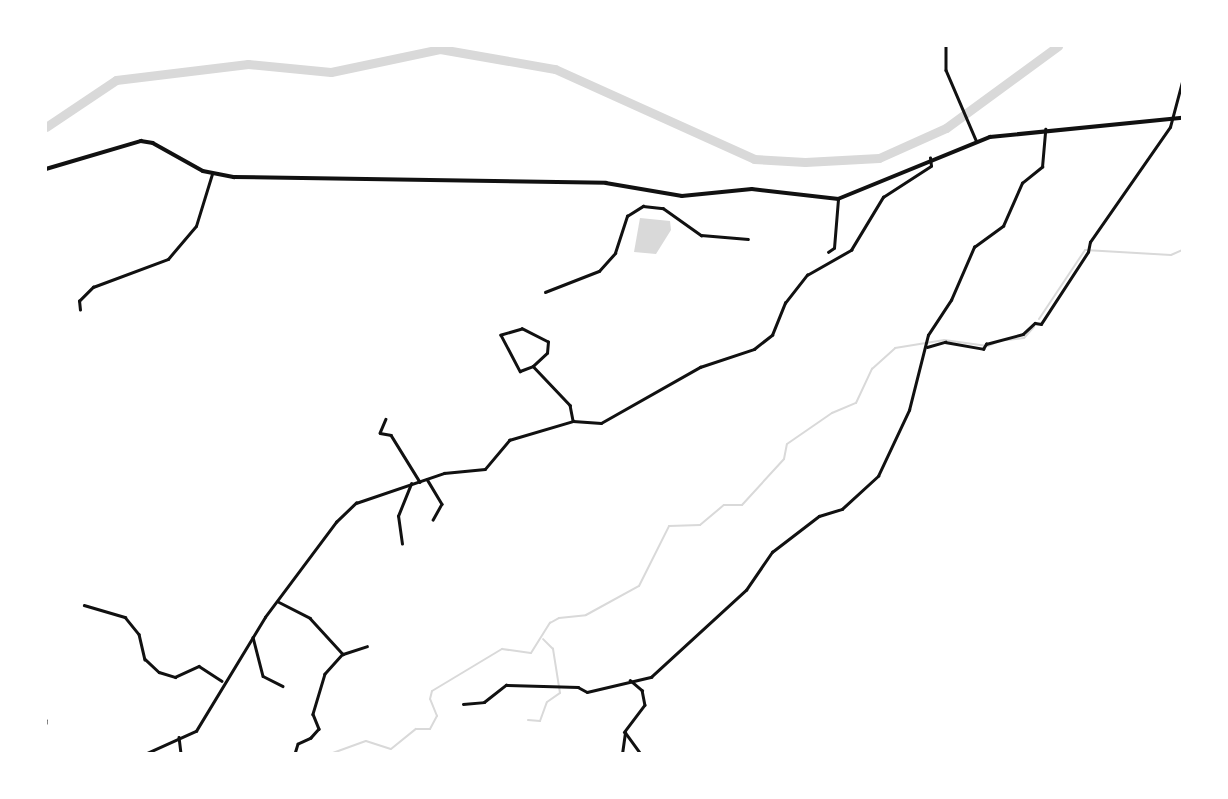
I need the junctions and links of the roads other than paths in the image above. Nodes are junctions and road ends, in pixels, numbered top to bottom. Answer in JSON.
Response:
{"nodes":[{"id":1,"x":946,"y":46,"type":"edge"},
{"id":2,"x":1182,"y":82,"type":"edge"},
{"id":3,"x":1182,"y":118,"type":"edge"},
{"id":4,"x":1174,"y":119,"type":"junction"},
{"id":5,"x":1045,"y":129,"type":"junction"},
{"id":6,"x":976,"y":141,"type":"junction"},
{"id":7,"x":930,"y":159,"type":"junction"},
{"id":8,"x":46,"y":169,"type":"edge"},
{"id":9,"x":213,"y":173,"type":"junction"},
{"id":10,"x":838,"y":200,"type":"junction"},
{"id":11,"x":748,"y":239,"type":"dead end"},
{"id":12,"x":828,"y":252,"type":"dead end"},
{"id":13,"x":545,"y":292,"type":"dead end"},
{"id":14,"x":80,"y":310,"type":"dead end"},
{"id":15,"x":927,"y":347,"type":"junction"},
{"id":16,"x":533,"y":366,"type":"junction"},
{"id":17,"x":386,"y":419,"type":"dead end"},
{"id":18,"x":573,"y":421,"type":"junction"},
{"id":19,"x":427,"y":479,"type":"junction"},
{"id":20,"x":420,"y":482,"type":"junction"},
{"id":21,"x":411,"y":484,"type":"junction"},
{"id":22,"x":433,"y":520,"type":"dead end"},
{"id":23,"x":402,"y":544,"type":"dead end"},
{"id":24,"x":279,"y":602,"type":"junction"},
{"id":25,"x":84,"y":606,"type":"dead end"},
{"id":26,"x":253,"y":637,"type":"junction"},
{"id":27,"x":368,"y":646,"type":"dead end"},
{"id":28,"x":343,"y":654,"type":"junction"},
{"id":29,"x":631,"y":680,"type":"junction"},
{"id":30,"x":222,"y":681,"type":"junction"},
{"id":31,"x":283,"y":686,"type":"dead end"},
{"id":32,"x":463,"y":704,"type":"dead end"},
{"id":33,"x":625,"y":732,"type":"junction"},
{"id":34,"x":179,"y":737,"type":"junction"},
{"id":35,"x":145,"y":754,"type":"edge"},
{"id":36,"x":181,"y":754,"type":"edge"},
{"id":37,"x":295,"y":754,"type":"edge"},
{"id":38,"x":622,"y":754,"type":"edge"},
{"id":39,"x":641,"y":754,"type":"edge"}],
"edges":[{"from":1,"to":6,"type":"street"},
{"from":2,"to":4,"type":"street"},
{"from":3,"to":4,"type":"main road"},
{"from":4,"to":5,"type":"main road"},
{"from":4,"to":15,"type":"street"},
{"from":5,"to":6,"type":"main road"},
{"from":5,"to":15,"type":"street"},
{"from":6,"to":7,"type":"main road"},
{"from":7,"to":10,"type":"main road"},
{"from":7,"to":18,"type":"street"},
{"from":8,"to":9,"type":"main road"},
{"from":9,"to":10,"type":"main road"},
{"from":9,"to":14,"type":"street"},
{"from":10,"to":12,"type":"street"},
{"from":11,"to":13,"type":"street"},
{"from":15,"to":29,"type":"street"},
{"from":16,"to":16,"type":"street"},
{"from":16,"to":18,"type":"street"},
{"from":17,"to":20,"type":"street"},
{"from":18,"to":19,"type":"street"},
{"from":19,"to":20,"type":"street"},
{"from":19,"to":22,"type":"street"},
{"from":20,"to":21,"type":"street"},
{"from":21,"to":23,"type":"street"},
{"from":21,"to":24,"type":"street"},
{"from":24,"to":26,"type":"street"},
{"from":24,"to":28,"type":"street"},
{"from":25,"to":30,"type":"street"},
{"from":26,"to":30,"type":"street"},
{"from":26,"to":31,"type":"street"},
{"from":27,"to":28,"type":"street"},
{"from":28,"to":37,"type":"street"},
{"from":29,"to":32,"type":"street"},
{"from":29,"to":33,"type":"street"},
{"from":30,"to":34,"type":"street"},
{"from":33,"to":38,"type":"street"},
{"from":33,"to":39,"type":"street"},
{"from":34,"to":35,"type":"street"},
{"from":34,"to":36,"type":"street"}]}
